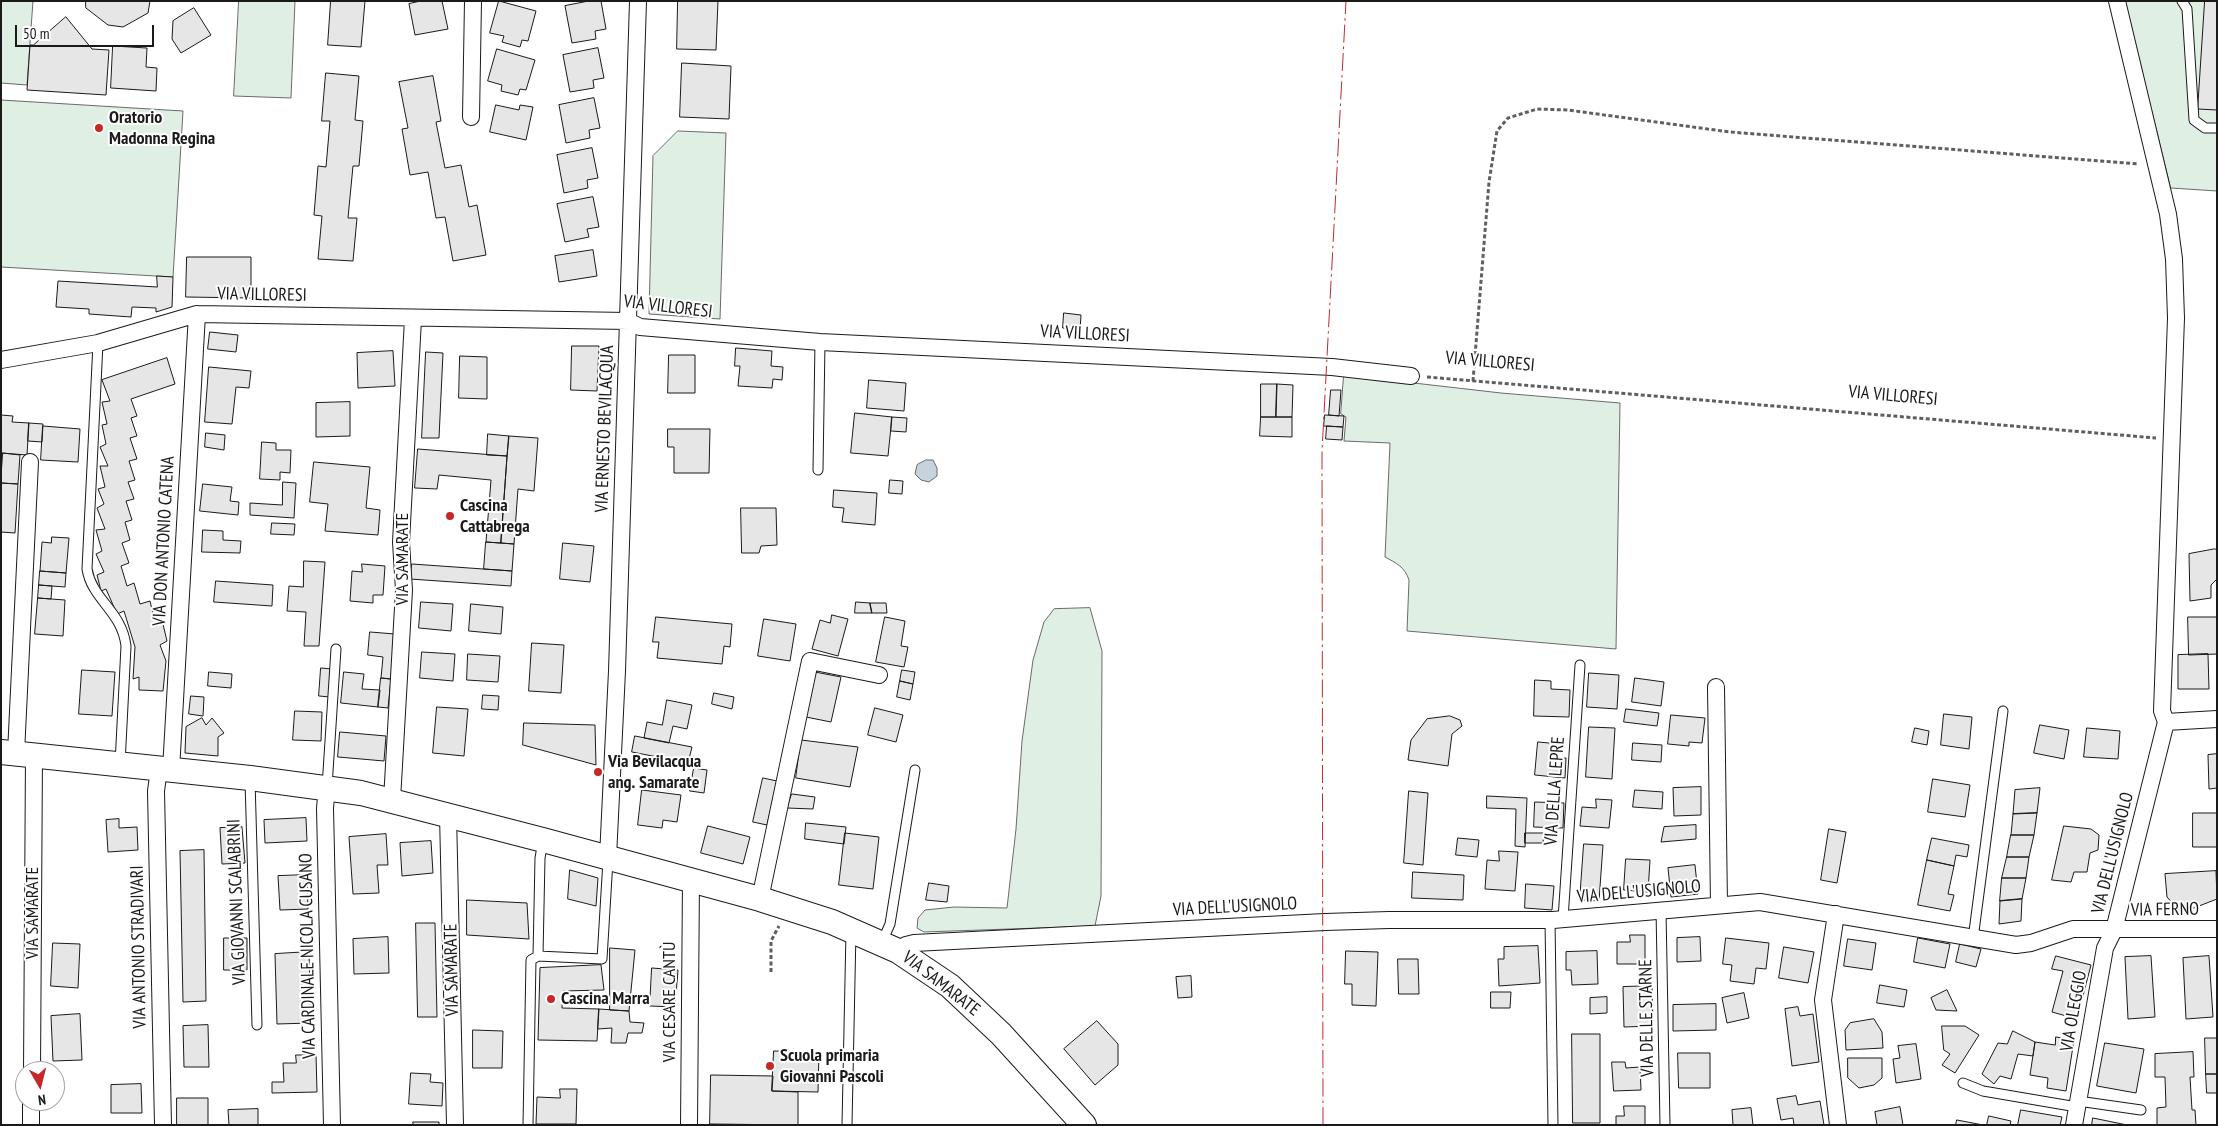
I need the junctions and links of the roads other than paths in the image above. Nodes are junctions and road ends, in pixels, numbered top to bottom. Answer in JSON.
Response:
{"nodes":[{"id":1,"x":474,"y":1,"type":"edge"},
{"id":2,"x":638,"y":1,"type":"edge"},
{"id":3,"x":2117,"y":1,"type":"edge"},
{"id":4,"x":2182,"y":1,"type":"edge"},
{"id":5,"x":471,"y":117,"type":"dead end"},
{"id":6,"x":2217,"y":128,"type":"edge"},
{"id":7,"x":197,"y":314,"type":"junction"},
{"id":8,"x":413,"y":319,"type":"junction"},
{"id":9,"x":628,"y":321,"type":"junction"},
{"id":10,"x":820,"y":342,"type":"junction"},
{"id":11,"x":98,"y":344,"type":"junction"},
{"id":12,"x":1,"y":360,"type":"edge"},
{"id":13,"x":1411,"y":376,"type":"road end"},
{"id":14,"x":30,"y":462,"type":"dead end"},
{"id":15,"x":818,"y":470,"type":"dead end"},
{"id":16,"x":336,"y":648,"type":"dead end"},
{"id":17,"x":1580,"y":665,"type":"dead end"},
{"id":18,"x":878,"y":675,"type":"dead end"},
{"id":19,"x":1716,"y":686,"type":"dead end"},
{"id":20,"x":2002,"y":711,"type":"dead end"},
{"id":21,"x":2217,"y":719,"type":"edge"},
{"id":22,"x":2166,"y":722,"type":"junction"},
{"id":23,"x":17,"y":754,"type":"edge"},
{"id":24,"x":120,"y":764,"type":"junction"},
{"id":25,"x":165,"y":769,"type":"junction"},
{"id":26,"x":914,"y":770,"type":"dead end"},
{"id":27,"x":250,"y":778,"type":"junction"},
{"id":28,"x":327,"y":787,"type":"junction"},
{"id":29,"x":392,"y":800,"type":"junction"},
{"id":30,"x":448,"y":814,"type":"junction"},
{"id":31,"x":543,"y":840,"type":"junction"},
{"id":32,"x":608,"y":857,"type":"junction"},
{"id":33,"x":691,"y":880,"type":"junction"},
{"id":34,"x":760,"y":899,"type":"junction"},
{"id":35,"x":1719,"y":904,"type":"junction"},
{"id":36,"x":1661,"y":910,"type":"junction"},
{"id":37,"x":1836,"y":914,"type":"junction"},
{"id":38,"x":1556,"y":920,"type":"junction"},
{"id":39,"x":851,"y":929,"type":"junction"},
{"id":40,"x":2217,"y":929,"type":"edge"},
{"id":41,"x":2114,"y":930,"type":"junction"},
{"id":42,"x":1973,"y":939,"type":"junction"},
{"id":43,"x":890,"y":947,"type":"junction"},
{"id":44,"x":538,"y":956,"type":"junction"},
{"id":45,"x":257,"y":1025,"type":"dead end"},
{"id":46,"x":32,"y":1061,"type":"edge"},
{"id":47,"x":1963,"y":1082,"type":"dead end"},
{"id":48,"x":2077,"y":1104,"type":"junction"},
{"id":49,"x":2141,"y":1110,"type":"dead end"},
{"id":50,"x":31,"y":1111,"type":"edge"},
{"id":51,"x":31,"y":1125,"type":"edge"},
{"id":52,"x":163,"y":1125,"type":"edge"},
{"id":53,"x":332,"y":1125,"type":"edge"},
{"id":54,"x":455,"y":1125,"type":"edge"},
{"id":55,"x":528,"y":1125,"type":"edge"},
{"id":56,"x":689,"y":1125,"type":"edge"},
{"id":57,"x":847,"y":1125,"type":"edge"},
{"id":58,"x":1084,"y":1125,"type":"edge"},
{"id":59,"x":1553,"y":1125,"type":"edge"},
{"id":60,"x":1665,"y":1125,"type":"edge"},
{"id":61,"x":1838,"y":1125,"type":"edge"},
{"id":62,"x":2074,"y":1125,"type":"edge"}],
"edges":[{"from":1,"to":5,"type":"street"},
{"from":2,"to":9,"type":"street","name":"VIA ERNESTO BEVILACQUA"},
{"from":3,"to":22,"type":"street"},
{"from":4,"to":6,"type":"lane"},
{"from":7,"to":8,"type":"street","name":"VIA VILLORESI"},
{"from":7,"to":11,"type":"street","name":"VIA VILLORESI"},
{"from":7,"to":25,"type":"street","name":"VIA DON ANTONIO CATENA"},
{"from":8,"to":9,"type":"street","name":"VIA VILLORESI"},
{"from":8,"to":29,"type":"street","name":"VIA SAMARATE"},
{"from":9,"to":10,"type":"street","name":"VIA VILLORESI"},
{"from":9,"to":32,"type":"street","name":"VIA ERNESTO BEVILACQUA"},
{"from":10,"to":13,"type":"street","name":"VIA VILLORESI"},
{"from":10,"to":15,"type":"lane"},
{"from":11,"to":12,"type":"street","name":"VIA VILLORESI"},
{"from":11,"to":24,"type":"lane"},
{"from":14,"to":23,"type":"street","name":"VIA SAMARATE"},
{"from":16,"to":28,"type":"lane"},
{"from":17,"to":38,"type":"lane","name":"VIA DELLA LEPRE"},
{"from":18,"to":34,"type":"street"},
{"from":19,"to":35,"type":"street"},
{"from":20,"to":42,"type":"lane"},
{"from":21,"to":22,"type":"street"},
{"from":22,"to":41,"type":"street","name":"VIA DELL'USIGNOLO"},
{"from":23,"to":24,"type":"street","name":"VIA SAMARATE"},
{"from":23,"to":46,"type":"street","name":"VIA SAMARATE"},
{"from":24,"to":25,"type":"street","name":"VIA SAMARATE"},
{"from":25,"to":27,"type":"street","name":"VIA SAMARATE"},
{"from":25,"to":52,"type":"street","name":"VIA ANTONIO STRADIVARI"},
{"from":26,"to":43,"type":"lane"},
{"from":27,"to":28,"type":"street","name":"VIA SAMARATE"},
{"from":27,"to":45,"type":"lane","name":"VIA GIOVANNI SCALABRINI"},
{"from":28,"to":29,"type":"street","name":"VIA SAMARATE"},
{"from":28,"to":53,"type":"street","name":"VIA CARDINALE NICOLA CUSANO"},
{"from":29,"to":30,"type":"street","name":"VIA SAMARATE"},
{"from":30,"to":31,"type":"street","name":"VIA SAMARATE"},
{"from":30,"to":54,"type":"street","name":"VIA SAMARATE"},
{"from":31,"to":32,"type":"street","name":"VIA SAMARATE"},
{"from":31,"to":44,"type":"lane"},
{"from":32,"to":33,"type":"street","name":"VIA SAMARATE"},
{"from":32,"to":44,"type":"lane"},
{"from":33,"to":34,"type":"street","name":"VIA SAMARATE"},
{"from":33,"to":56,"type":"street","name":"VIA CESARE CANTÙ"},
{"from":34,"to":39,"type":"street","name":"VIA SAMARATE"},
{"from":35,"to":36,"type":"street","name":"VIA DELL'USIGNOLO"},
{"from":35,"to":37,"type":"street","name":"VIA DELL'USIGNOLO"},
{"from":36,"to":38,"type":"street","name":"VIA DELL'USIGNOLO"},
{"from":36,"to":60,"type":"lane","name":"VIA DELLE STARNE"},
{"from":37,"to":42,"type":"street","name":"VIA DELL'USIGNOLO"},
{"from":37,"to":61,"type":"street"},
{"from":38,"to":43,"type":"street","name":"VIA DELL'USIGNOLO"},
{"from":38,"to":59,"type":"lane","name":"VIA DELLA LEPRE"},
{"from":39,"to":43,"type":"street","name":"VIA SAMARATE"},
{"from":39,"to":57,"type":"lane"},
{"from":40,"to":41,"type":"street","name":"VIA FERNO"},
{"from":41,"to":42,"type":"street","name":"VIA DELL'USIGNOLO"},
{"from":41,"to":48,"type":"street","name":"VIA OLEGGIO"},
{"from":43,"to":58,"type":"street","name":"VIA SAMARATE"},
{"from":44,"to":55,"type":"lane"},
{"from":47,"to":48,"type":"lane"},
{"from":48,"to":49,"type":"lane"},
{"from":48,"to":62,"type":"street","name":"VIA OLEGGIO"},
{"from":50,"to":51,"type":"street"}]}
